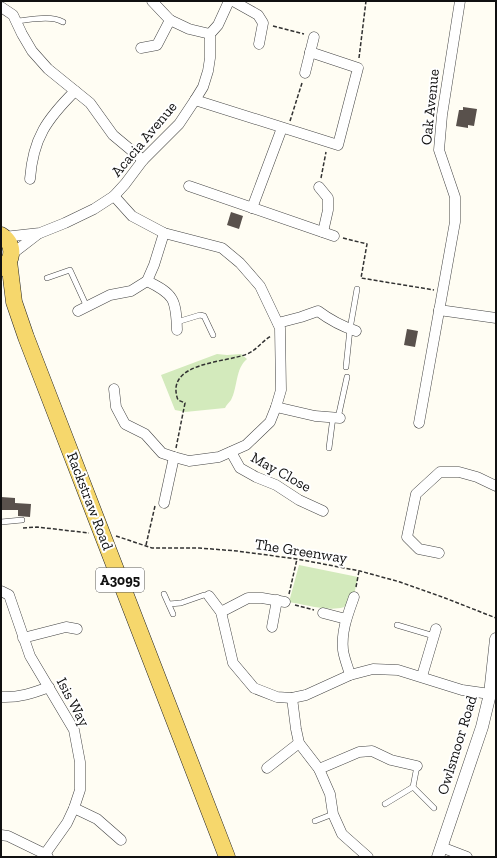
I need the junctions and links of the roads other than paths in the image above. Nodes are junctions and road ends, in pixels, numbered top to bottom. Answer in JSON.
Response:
{"nodes":[{"id":1,"x":152,"y":1,"type":"edge"},
{"id":2,"x":229,"y":1,"type":"edge"},
{"id":3,"x":233,"y":1,"type":"edge"},
{"id":4,"x":460,"y":1,"type":"edge"},
{"id":5,"x":1,"y":7,"type":"edge"},
{"id":6,"x":170,"y":20,"type":"junction"},
{"id":7,"x":16,"y":21,"type":"junction"},
{"id":8,"x":63,"y":22,"type":"dead end"},
{"id":9,"x":210,"y":34,"type":"junction"},
{"id":10,"x":314,"y":36,"type":"road end"},
{"id":11,"x":259,"y":44,"type":"dead end"},
{"id":12,"x":142,"y":48,"type":"dead end"},
{"id":13,"x":310,"y":52,"type":"junction"},
{"id":14,"x":305,"y":73,"type":"road end"},
{"id":15,"x":74,"y":91,"type":"junction"},
{"id":16,"x":195,"y":100,"type":"junction"},
{"id":17,"x":285,"y":129,"type":"junction"},
{"id":18,"x":143,"y":160,"type":"junction"},
{"id":19,"x":30,"y":179,"type":"dead end"},
{"id":20,"x":189,"y":186,"type":"dead end"},
{"id":21,"x":319,"y":187,"type":"road end"},
{"id":22,"x":114,"y":196,"type":"junction"},
{"id":23,"x":252,"y":208,"type":"junction"},
{"id":24,"x":40,"y":232,"type":"junction"},
{"id":25,"x":322,"y":232,"type":"junction"},
{"id":26,"x":164,"y":233,"type":"junction"},
{"id":27,"x":3,"y":236,"type":"edge"},
{"id":28,"x":334,"y":236,"type":"road end"},
{"id":29,"x":7,"y":261,"type":"edge"},
{"id":30,"x":47,"y":278,"type":"dead end"},
{"id":31,"x":147,"y":280,"type":"junction"},
{"id":32,"x":1,"y":285,"type":"edge"},
{"id":33,"x":358,"y":289,"type":"dead end"},
{"id":34,"x":14,"y":302,"type":"junction"},
{"id":35,"x":83,"y":309,"type":"joint"},
{"id":36,"x":439,"y":310,"type":"junction"},
{"id":37,"x":496,"y":318,"type":"edge"},
{"id":38,"x":278,"y":323,"type":"junction"},
{"id":39,"x":177,"y":326,"type":"joint"},
{"id":40,"x":353,"y":330,"type":"junction"},
{"id":41,"x":213,"y":335,"type":"dead end"},
{"id":42,"x":346,"y":367,"type":"dead end"},
{"id":43,"x":347,"y":377,"type":"dead end"},
{"id":44,"x":114,"y":390,"type":"dead end"},
{"id":45,"x":276,"y":407,"type":"junction"},
{"id":46,"x":337,"y":418,"type":"junction"},
{"id":47,"x":419,"y":423,"type":"dead end"},
{"id":48,"x":329,"y":448,"type":"dead end"},
{"id":49,"x":231,"y":452,"type":"junction"},
{"id":50,"x":174,"y":457,"type":"junction"},
{"id":51,"x":496,"y":486,"type":"edge"},
{"id":52,"x":160,"y":504,"type":"road end"},
{"id":53,"x":323,"y":511,"type":"dead end"},
{"id":54,"x":22,"y":520,"type":"dead end"},
{"id":55,"x":1,"y":522,"type":"edge"},
{"id":56,"x":439,"y":553,"type":"dead end"},
{"id":57,"x":1,"y":591,"type":"edge"},
{"id":58,"x":164,"y":594,"type":"dead end"},
{"id":59,"x":209,"y":596,"type":"joint"},
{"id":60,"x":354,"y":597,"type":"road end"},
{"id":61,"x":169,"y":604,"type":"junction"},
{"id":62,"x":221,"y":612,"type":"junction"},
{"id":63,"x":323,"y":613,"type":"road end"},
{"id":64,"x":173,"y":614,"type":"dead end"},
{"id":65,"x":346,"y":619,"type":"junction"},
{"id":66,"x":397,"y":625,"type":"dead end"},
{"id":67,"x":272,"y":627,"type":"dead end"},
{"id":68,"x":78,"y":629,"type":"dead end"},
{"id":69,"x":436,"y":633,"type":"joint"},
{"id":70,"x":23,"y":638,"type":"junction"},
{"id":71,"x":496,"y":647,"type":"edge"},
{"id":72,"x":350,"y":675,"type":"junction"},
{"id":73,"x":422,"y":676,"type":"junction"},
{"id":74,"x":49,"y":687,"type":"junction"},
{"id":75,"x":490,"y":694,"type":"junction"},
{"id":76,"x":1,"y":697,"type":"edge"},
{"id":77,"x":292,"y":698,"type":"junction"},
{"id":78,"x":299,"y":743,"type":"junction"},
{"id":79,"x":417,"y":766,"type":"joint"},
{"id":80,"x":267,"y":768,"type":"dead end"},
{"id":81,"x":319,"y":769,"type":"junction"},
{"id":82,"x":413,"y":787,"type":"junction"},
{"id":83,"x":385,"y":804,"type":"dead end"},
{"id":84,"x":74,"y":808,"type":"junction"},
{"id":85,"x":434,"y":808,"type":"dead end"},
{"id":86,"x":334,"y":814,"type":"junction"},
{"id":87,"x":315,"y":821,"type":"dead end"},
{"id":88,"x":1,"y":835,"type":"edge"},
{"id":89,"x":120,"y":840,"type":"dead end"},
{"id":90,"x":439,"y":852,"type":"edge"},
{"id":91,"x":46,"y":856,"type":"edge"},
{"id":92,"x":228,"y":857,"type":"edge"},
{"id":93,"x":368,"y":857,"type":"edge"},
{"id":94,"x":467,"y":857,"type":"edge"}],
"edges":[{"from":1,"to":6,"type":"street"},
{"from":2,"to":9,"type":"street"},
{"from":3,"to":11,"type":"street"},
{"from":4,"to":36,"type":"street","name":"Oak Avenue"},
{"from":5,"to":7,"type":"street"},
{"from":6,"to":9,"type":"street"},
{"from":6,"to":12,"type":"street"},
{"from":7,"to":8,"type":"lane"},
{"from":7,"to":15,"type":"street"},
{"from":9,"to":16,"type":"street","name":"Acacia Avenue"},
{"from":10,"to":13,"type":"street"},
{"from":13,"to":14,"type":"street"},
{"from":13,"to":17,"type":"street"},
{"from":15,"to":18,"type":"street"},
{"from":15,"to":19,"type":"street"},
{"from":16,"to":17,"type":"street"},
{"from":16,"to":18,"type":"street","name":"Acacia Avenue"},
{"from":17,"to":23,"type":"street"},
{"from":18,"to":22,"type":"street","name":"Acacia Avenue"},
{"from":20,"to":23,"type":"street"},
{"from":21,"to":25,"type":"street"},
{"from":22,"to":24,"type":"street","name":"Acacia Avenue"},
{"from":22,"to":26,"type":"street"},
{"from":23,"to":25,"type":"street"},
{"from":24,"to":27,"type":"street","name":"Acacia Avenue"},
{"from":24,"to":29,"type":"street","name":"Acacia Avenue"},
{"from":25,"to":28,"type":"street"},
{"from":26,"to":31,"type":"street"},
{"from":26,"to":38,"type":"street"},
{"from":27,"to":29,"type":"main road","name":"Rackstraw Road"},
{"from":29,"to":34,"type":"main road","name":"Rackstraw Road","number":"A3095"},
{"from":30,"to":35,"type":"lane"},
{"from":31,"to":35,"type":"street"},
{"from":31,"to":39,"type":"street"},
{"from":32,"to":34,"type":"main road","name":"Rackstraw Road","number":"A3095"},
{"from":33,"to":40,"type":"lane"},
{"from":34,"to":92,"type":"main road","name":"Rackstraw Road","number":"A3095"},
{"from":36,"to":37,"type":"street"},
{"from":36,"to":47,"type":"street","name":"Oak Avenue"},
{"from":38,"to":40,"type":"street"},
{"from":38,"to":45,"type":"street"},
{"from":39,"to":41,"type":"lane"},
{"from":40,"to":42,"type":"lane"},
{"from":43,"to":46,"type":"lane"},
{"from":44,"to":50,"type":"street"},
{"from":45,"to":46,"type":"street"},
{"from":45,"to":49,"type":"street"},
{"from":46,"to":48,"type":"lane"},
{"from":49,"to":50,"type":"street"},
{"from":49,"to":53,"type":"street","name":"May Close"},
{"from":50,"to":52,"type":"street"},
{"from":51,"to":56,"type":"street"},
{"from":54,"to":55,"type":"lane"},
{"from":57,"to":70,"type":"street","name":"Isis Way"},
{"from":58,"to":61,"type":"lane"},
{"from":59,"to":61,"type":"lane"},
{"from":59,"to":62,"type":"street"},
{"from":60,"to":65,"type":"street"},
{"from":61,"to":64,"type":"lane"},
{"from":62,"to":67,"type":"street"},
{"from":62,"to":77,"type":"street"},
{"from":63,"to":65,"type":"street"},
{"from":65,"to":72,"type":"street"},
{"from":66,"to":69,"type":"lane"},
{"from":68,"to":70,"type":"street"},
{"from":69,"to":73,"type":"street"},
{"from":70,"to":74,"type":"street","name":"Isis Way"},
{"from":71,"to":75,"type":"street","name":"Owlsmoor Road"},
{"from":72,"to":73,"type":"street"},
{"from":72,"to":77,"type":"street"},
{"from":73,"to":75,"type":"street"},
{"from":74,"to":76,"type":"street"},
{"from":74,"to":84,"type":"street","name":"Isis Way"},
{"from":75,"to":90,"type":"street","name":"Owlsmoor Road"},
{"from":77,"to":78,"type":"street"},
{"from":78,"to":80,"type":"street"},
{"from":78,"to":81,"type":"street"},
{"from":79,"to":81,"type":"street"},
{"from":79,"to":82,"type":"lane"},
{"from":81,"to":86,"type":"street"},
{"from":82,"to":83,"type":"lane"},
{"from":82,"to":85,"type":"lane"},
{"from":84,"to":89,"type":"street"},
{"from":84,"to":91,"type":"street","name":"Isis Way"},
{"from":86,"to":87,"type":"lane"},
{"from":86,"to":93,"type":"street"},
{"from":88,"to":91,"type":"street"},
{"from":90,"to":94,"type":"street"}]}
